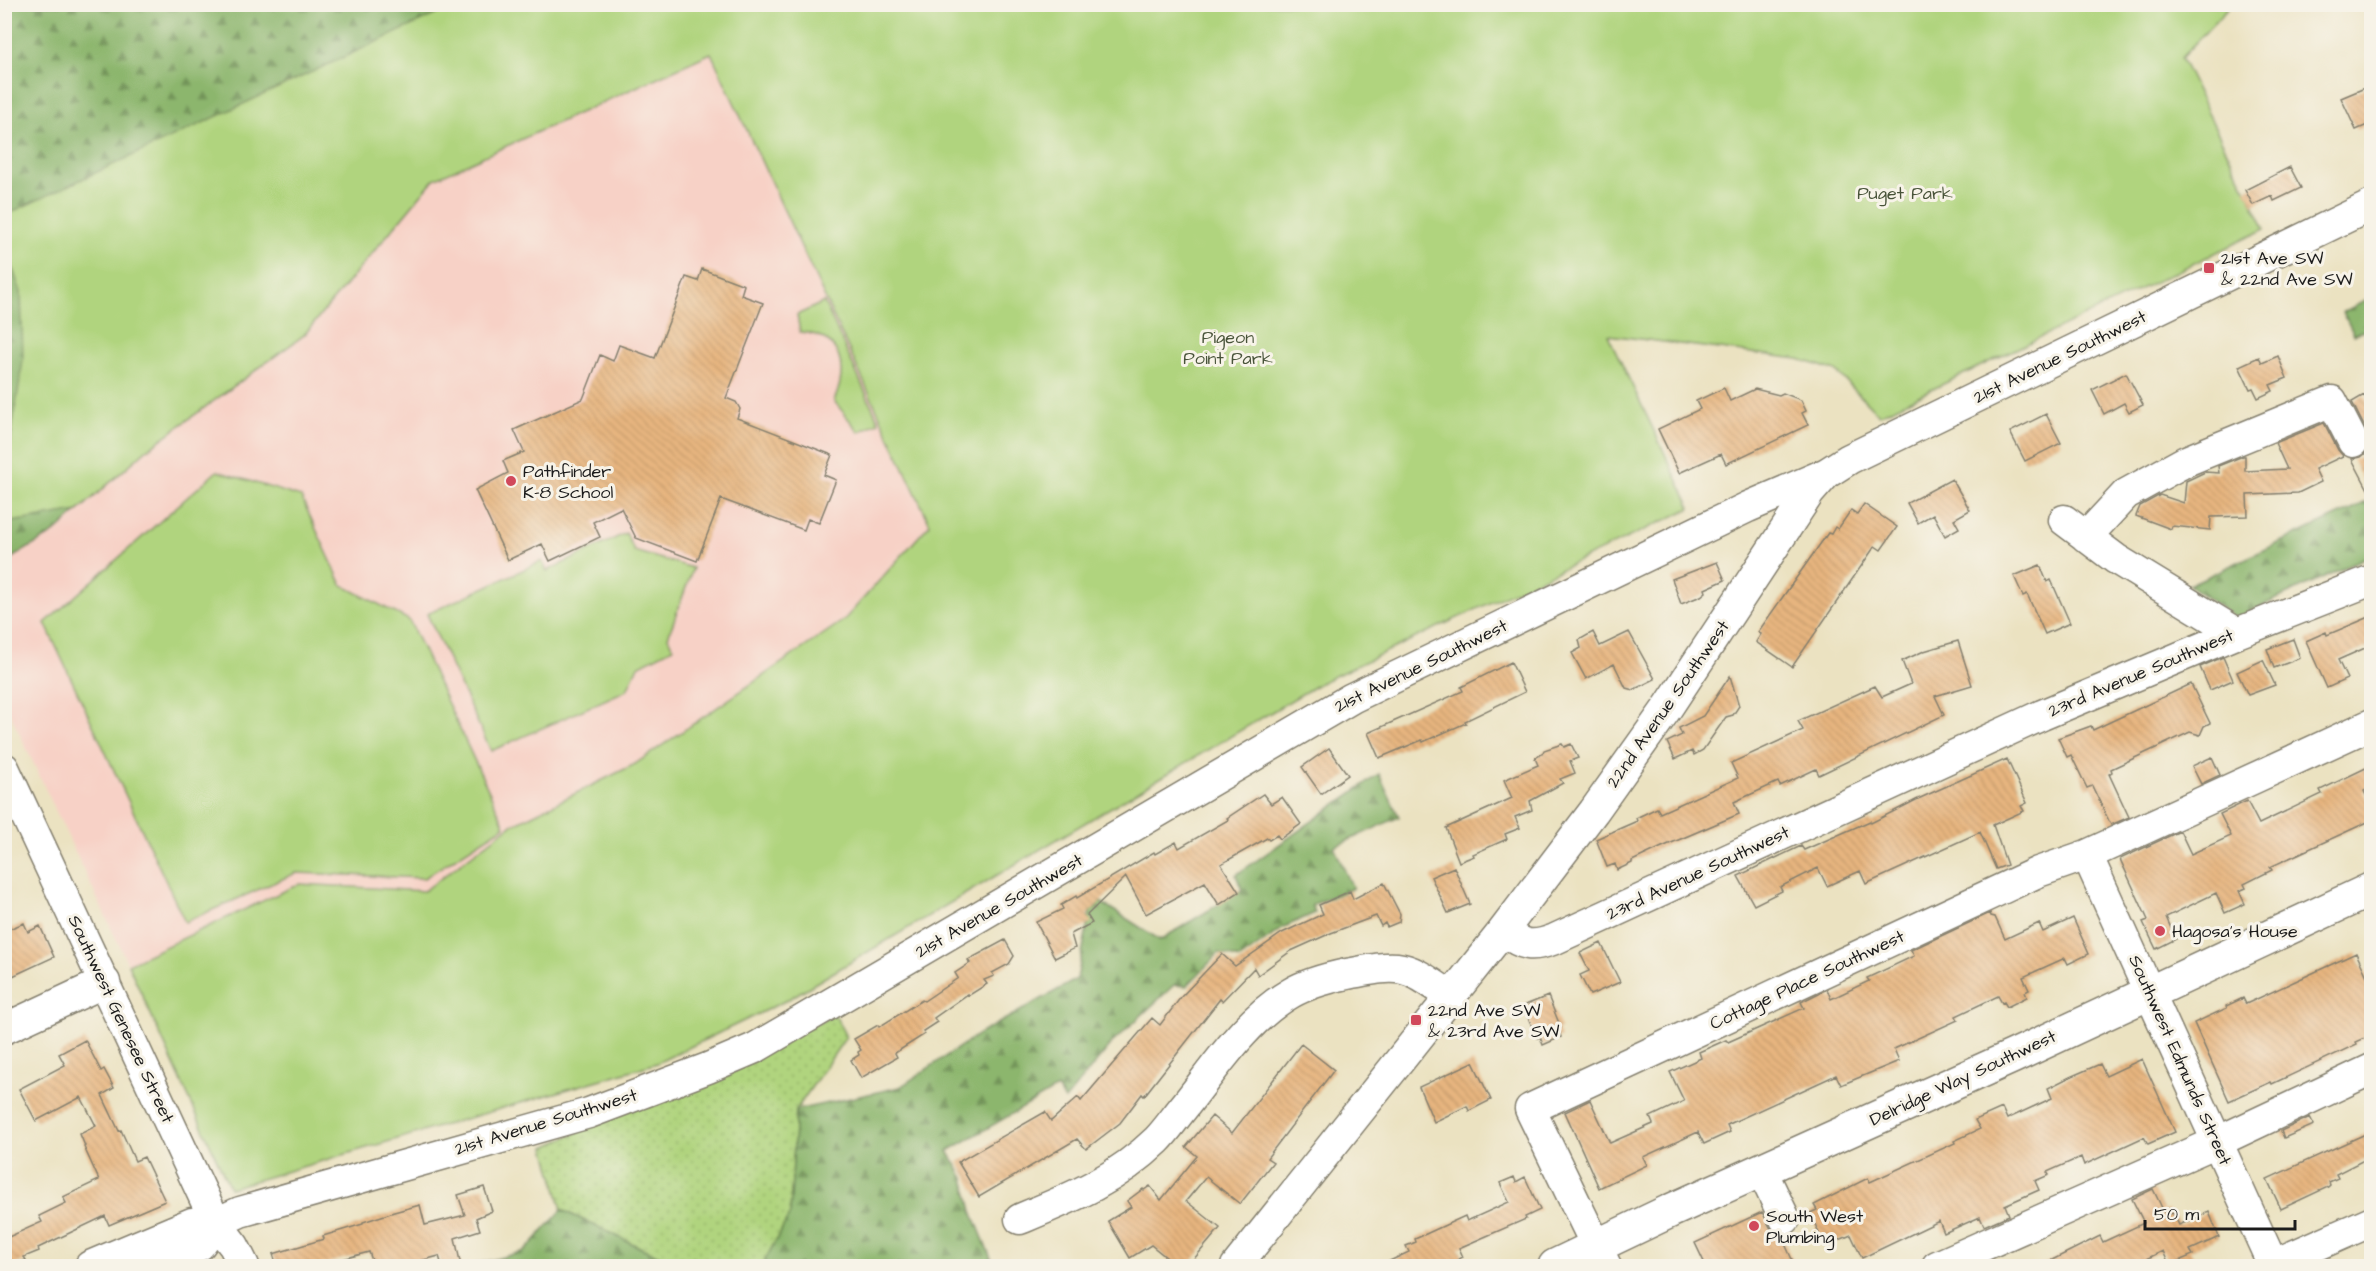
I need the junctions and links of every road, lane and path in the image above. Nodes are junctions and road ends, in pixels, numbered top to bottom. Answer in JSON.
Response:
{"nodes":[{"id":1,"x":2372,"y":205,"type":"edge"},
{"id":2,"x":2353,"y":442,"type":"dead end"},
{"id":3,"x":1827,"y":473,"type":"junction"},
{"id":4,"x":1748,"y":507,"type":"junction"},
{"id":5,"x":1791,"y":523,"type":"junction"},
{"id":6,"x":2372,"y":580,"type":"edge"},
{"id":7,"x":2237,"y":633,"type":"junction"},
{"id":8,"x":2372,"y":724,"type":"edge"},
{"id":9,"x":4,"y":768,"type":"edge"},
{"id":10,"x":2086,"y":855,"type":"junction"},
{"id":11,"x":2372,"y":889,"type":"edge"},
{"id":12,"x":1503,"y":932,"type":"junction"},
{"id":13,"x":105,"y":982,"type":"junction"},
{"id":14,"x":2149,"y":992,"type":"junction"},
{"id":15,"x":1452,"y":997,"type":"junction"},
{"id":16,"x":4,"y":1029,"type":"edge"},
{"id":17,"x":2372,"y":1069,"type":"edge"},
{"id":18,"x":2217,"y":1142,"type":"junction"},
{"id":19,"x":1761,"y":1169,"type":"junction"},
{"id":20,"x":1020,"y":1219,"type":"dead end"},
{"id":21,"x":1785,"y":1219,"type":"dead end"},
{"id":22,"x":2372,"y":1221,"type":"edge"},
{"id":23,"x":216,"y":1223,"type":"junction"},
{"id":24,"x":1601,"y":1256,"type":"edge"},
{"id":25,"x":90,"y":1266,"type":"edge"},
{"id":26,"x":152,"y":1266,"type":"edge"},
{"id":27,"x":244,"y":1266,"type":"edge"},
{"id":28,"x":1236,"y":1266,"type":"edge"},
{"id":29,"x":1555,"y":1266,"type":"edge"},
{"id":30,"x":1937,"y":1266,"type":"edge"},
{"id":31,"x":2272,"y":1266,"type":"edge"}],
"edges":[{"from":1,"to":3,"type":"street","name":"21st Avenue Southwest"},
{"from":2,"to":7,"type":"street"},
{"from":3,"to":4,"type":"street","name":"21st Avenue Southwest"},
{"from":3,"to":5,"type":"street","name":"22nd Avenue Southwest"},
{"from":4,"to":5,"type":"street"},
{"from":4,"to":23,"type":"street","name":"21st Avenue Southwest"},
{"from":5,"to":12,"type":"street","name":"22nd Avenue Southwest"},
{"from":6,"to":7,"type":"street","name":"23rd Avenue Southwest"},
{"from":7,"to":12,"type":"street","name":"23rd Avenue Southwest"},
{"from":8,"to":10,"type":"street","name":"Cottage Place Southwest"},
{"from":9,"to":13,"type":"street","name":"Southwest Genesee Street"},
{"from":10,"to":14,"type":"street","name":"Southwest Edmunds Street"},
{"from":10,"to":24,"type":"street","name":"Cottage Place Southwest"},
{"from":11,"to":14,"type":"main road","name":"Delridge Way Southwest"},
{"from":12,"to":15,"type":"street"},
{"from":13,"to":16,"type":"street"},
{"from":13,"to":23,"type":"street","name":"Southwest Genesee Street"},
{"from":14,"to":18,"type":"street","name":"Southwest Edmunds Street"},
{"from":14,"to":19,"type":"main road","name":"Delridge Way Southwest"},
{"from":15,"to":20,"type":"street"},
{"from":15,"to":28,"type":"street"},
{"from":17,"to":18,"type":"street"},
{"from":18,"to":30,"type":"street"},
{"from":18,"to":31,"type":"street","name":"Southwest Edmunds Street"},
{"from":19,"to":21,"type":"street"},
{"from":19,"to":24,"type":"main road","name":"Delridge Way Southwest"},
{"from":22,"to":31,"type":"street"},
{"from":23,"to":25,"type":"street","name":"21st Avenue Southwest"},
{"from":23,"to":26,"type":"street","name":"21st Avenue Southwest"},
{"from":23,"to":27,"type":"street","name":"Southwest Genesee Street"},
{"from":24,"to":29,"type":"main road","name":"Delridge Way Southwest"}]}
